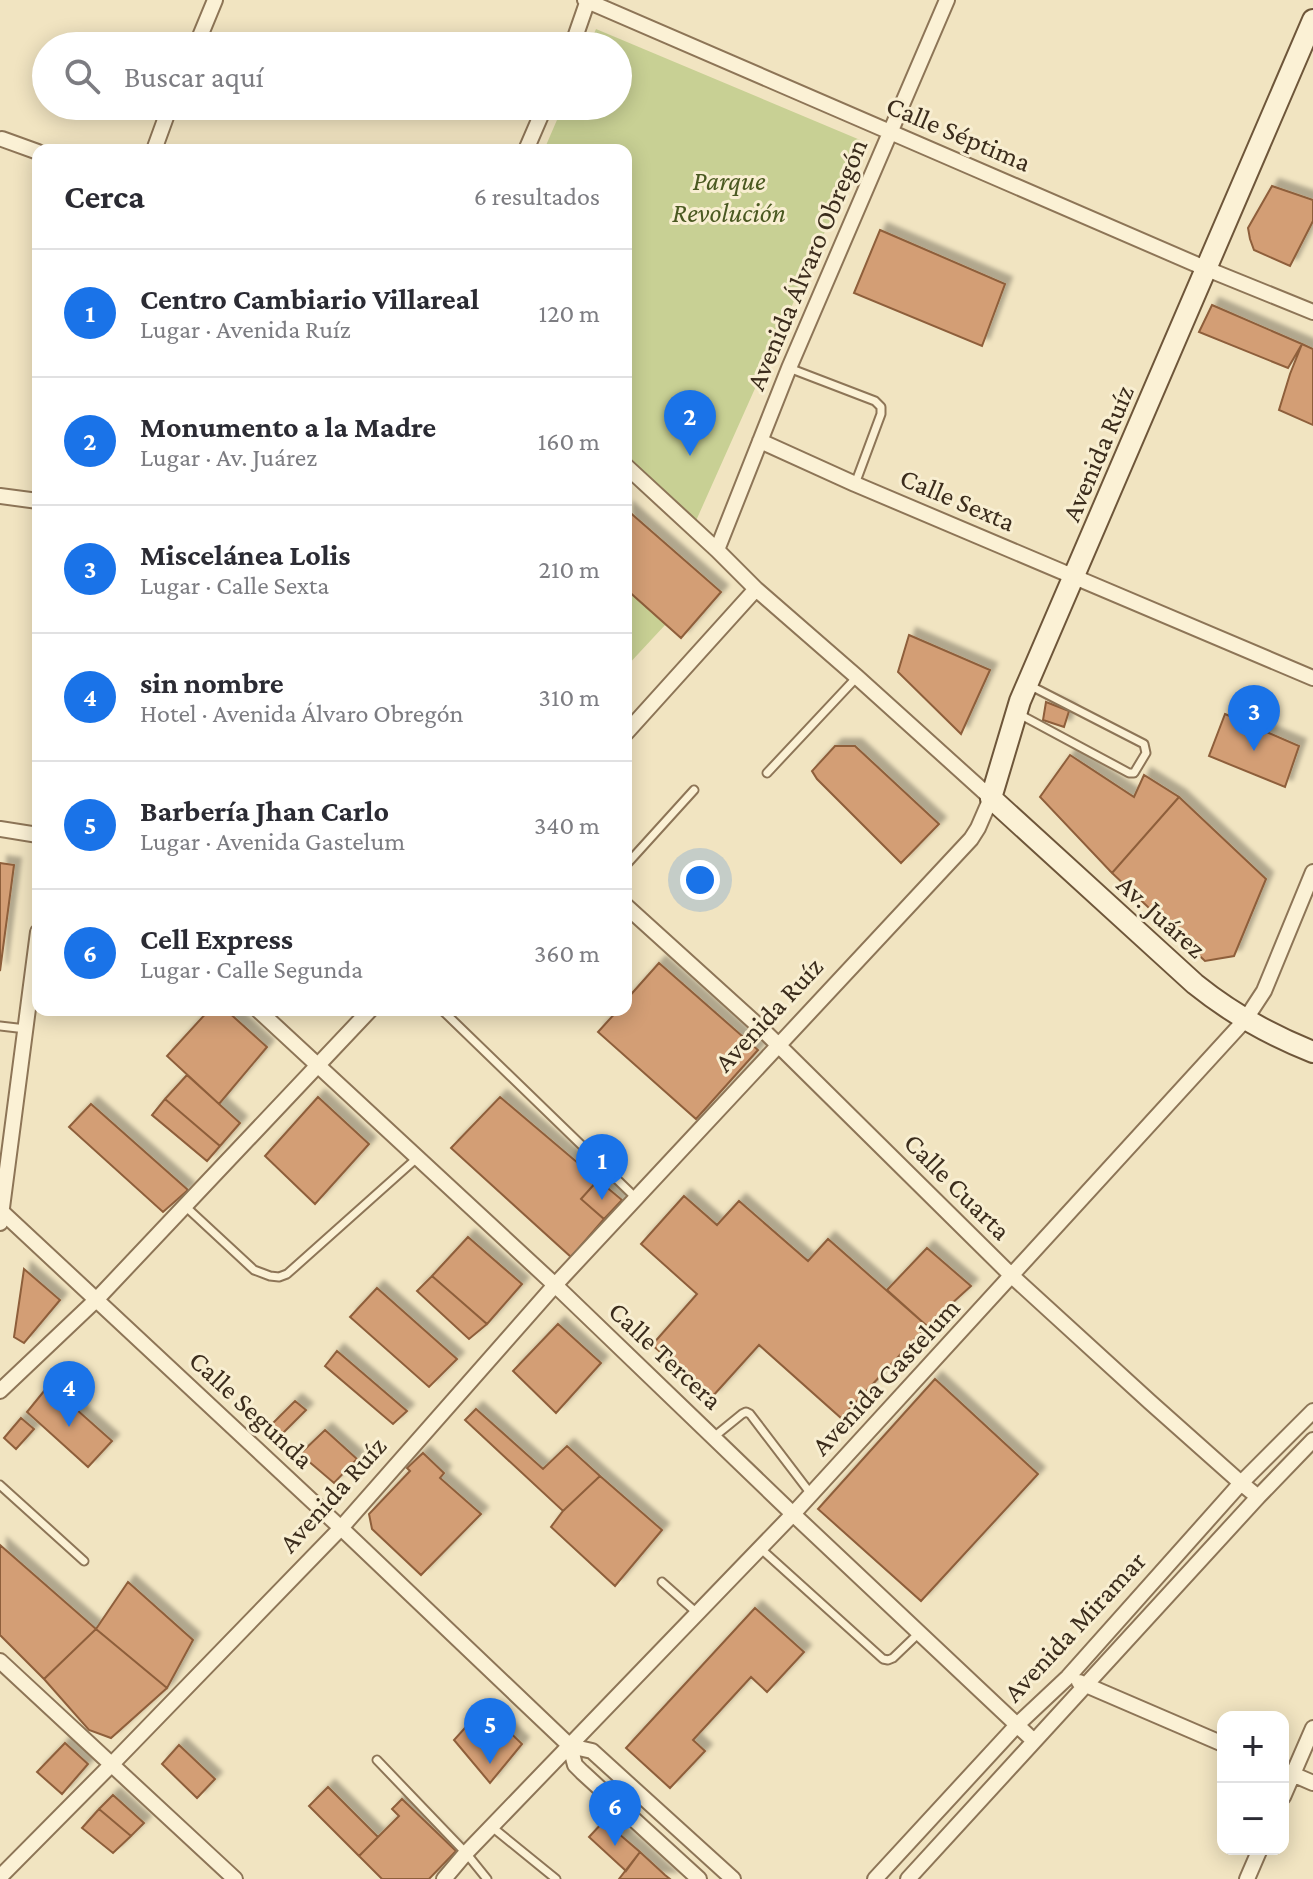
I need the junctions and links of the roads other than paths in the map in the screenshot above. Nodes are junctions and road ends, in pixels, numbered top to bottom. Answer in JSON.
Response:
{"nodes":[{"id":1,"x":215,"y":0,"type":"edge"},
{"id":2,"x":587,"y":0,"type":"edge"},
{"id":3,"x":947,"y":0,"type":"edge"},
{"id":4,"x":1313,"y":20,"type":"edge"},
{"id":5,"x":202,"y":32,"type":"edge"},
{"id":6,"x":579,"y":32,"type":"edge"},
{"id":7,"x":165,"y":120,"type":"edge"},
{"id":8,"x":539,"y":120,"type":"edge"},
{"id":9,"x":891,"y":131,"type":"junction"},
{"id":10,"x":2,"y":139,"type":"edge"},
{"id":11,"x":156,"y":144,"type":"edge"},
{"id":12,"x":529,"y":144,"type":"edge"},
{"id":13,"x":32,"y":150,"type":"edge"},
{"id":14,"x":1207,"y":269,"type":"junction"},
{"id":15,"x":1313,"y":312,"type":"edge"},
{"id":16,"x":789,"y":368,"type":"junction"},
{"id":17,"x":760,"y":441,"type":"junction"},
{"id":18,"x":632,"y":472,"type":"edge"},
{"id":19,"x":855,"y":484,"type":"junction"},
{"id":20,"x":0,"y":496,"type":"edge"},
{"id":21,"x":32,"y":500,"type":"edge"},
{"id":22,"x":717,"y":550,"type":"junction"},
{"id":23,"x":1074,"y":576,"type":"junction"},
{"id":24,"x":756,"y":589,"type":"junction"},
{"id":25,"x":857,"y":677,"type":"junction"},
{"id":26,"x":1313,"y":678,"type":"edge"},
{"id":27,"x":1027,"y":684,"type":"junction"},
{"id":28,"x":1016,"y":713,"type":"junction"},
{"id":29,"x":632,"y":726,"type":"edge"},
{"id":30,"x":767,"y":773,"type":"dead end"},
{"id":31,"x":694,"y":790,"type":"dead end"},
{"id":32,"x":991,"y":798,"type":"junction"},
{"id":33,"x":0,"y":829,"type":"edge"},
{"id":34,"x":32,"y":834,"type":"edge"},
{"id":35,"x":632,"y":858,"type":"edge"},
{"id":36,"x":1313,"y":872,"type":"edge"},
{"id":37,"x":632,"y":911,"type":"edge"},
{"id":38,"x":32,"y":980,"type":"edge"},
{"id":39,"x":264,"y":1016,"type":"edge"},
{"id":40,"x":364,"y":1016,"type":"edge"},
{"id":41,"x":448,"y":1016,"type":"edge"},
{"id":42,"x":1245,"y":1020,"type":"junction"},
{"id":43,"x":0,"y":1026,"type":"edge"},
{"id":44,"x":26,"y":1029,"type":"junction"},
{"id":45,"x":778,"y":1045,"type":"junction"},
{"id":46,"x":1313,"y":1052,"type":"edge"},
{"id":47,"x":317,"y":1066,"type":"junction"},
{"id":48,"x":5,"y":1156,"type":"edge"},
{"id":49,"x":417,"y":1158,"type":"junction"},
{"id":50,"x":636,"y":1198,"type":"junction"},
{"id":51,"x":185,"y":1206,"type":"junction"},
{"id":52,"x":1,"y":1215,"type":"edge"},
{"id":53,"x":1012,"y":1276,"type":"junction"},
{"id":54,"x":555,"y":1285,"type":"junction"},
{"id":55,"x":96,"y":1300,"type":"junction"},
{"id":56,"x":0,"y":1391,"type":"edge"},
{"id":57,"x":1313,"y":1411,"type":"edge"},
{"id":58,"x":715,"y":1436,"type":"junction"},
{"id":59,"x":1313,"y":1440,"type":"edge"},
{"id":60,"x":1241,"y":1483,"type":"junction"},
{"id":61,"x":0,"y":1485,"type":"edge"},
{"id":62,"x":811,"y":1494,"type":"junction"},
{"id":63,"x":1258,"y":1497,"type":"junction"},
{"id":64,"x":793,"y":1514,"type":"junction"},
{"id":65,"x":341,"y":1528,"type":"junction"},
{"id":66,"x":760,"y":1548,"type":"junction"},
{"id":67,"x":84,"y":1561,"type":"dead end"},
{"id":68,"x":662,"y":1582,"type":"dead end"},
{"id":69,"x":697,"y":1613,"type":"junction"},
{"id":70,"x":919,"y":1633,"type":"junction"},
{"id":71,"x":0,"y":1661,"type":"edge"},
{"id":72,"x":1068,"y":1677,"type":"junction"},
{"id":73,"x":1086,"y":1685,"type":"junction"},
{"id":74,"x":1017,"y":1725,"type":"junction"},
{"id":75,"x":1313,"y":1728,"type":"edge"},
{"id":76,"x":1034,"y":1741,"type":"junction"},
{"id":77,"x":1217,"y":1741,"type":"edge"},
{"id":78,"x":570,"y":1746,"type":"junction"},
{"id":79,"x":377,"y":1760,"type":"dead end"},
{"id":80,"x":112,"y":1764,"type":"junction"},
{"id":81,"x":1289,"y":1770,"type":"edge"},
{"id":82,"x":1289,"y":1772,"type":"edge"},
{"id":83,"x":1313,"y":1783,"type":"edge"},
{"id":84,"x":492,"y":1827,"type":"junction"},
{"id":85,"x":466,"y":1853,"type":"junction"},
{"id":86,"x":1257,"y":1855,"type":"edge"},
{"id":87,"x":0,"y":1877,"type":"edge"},
{"id":88,"x":235,"y":1879,"type":"edge"},
{"id":89,"x":444,"y":1879,"type":"edge"},
{"id":90,"x":487,"y":1879,"type":"edge"},
{"id":91,"x":556,"y":1879,"type":"edge"},
{"id":92,"x":699,"y":1879,"type":"edge"},
{"id":93,"x":733,"y":1879,"type":"edge"},
{"id":94,"x":875,"y":1879,"type":"edge"},
{"id":95,"x":908,"y":1879,"type":"edge"},
{"id":96,"x":1247,"y":1879,"type":"edge"}],
"edges":[{"from":1,"to":5,"type":"street"},
{"from":2,"to":6,"type":"street"},
{"from":2,"to":9,"type":"street","name":"Calle Séptima"},
{"from":3,"to":9,"type":"street","name":"Avenida Álvaro Obregón"},
{"from":4,"to":14,"type":"street","name":"Avenida Ruíz"},
{"from":7,"to":11,"type":"street"},
{"from":8,"to":12,"type":"street"},
{"from":9,"to":14,"type":"street","name":"Calle Séptima"},
{"from":9,"to":16,"type":"street","name":"Avenida Álvaro Obregón"},
{"from":10,"to":13,"type":"street"},
{"from":14,"to":15,"type":"street","name":"Calle Séptima"},
{"from":14,"to":23,"type":"street","name":"Avenida Ruíz"},
{"from":16,"to":17,"type":"street","name":"Avenida Álvaro Obregón"},
{"from":16,"to":19,"type":"lane"},
{"from":17,"to":19,"type":"street","name":"Calle Sexta"},
{"from":17,"to":22,"type":"street","name":"Avenida Álvaro Obregón"},
{"from":18,"to":22,"type":"street"},
{"from":19,"to":23,"type":"street","name":"Calle Sexta"},
{"from":20,"to":21,"type":"street"},
{"from":22,"to":24,"type":"street"},
{"from":23,"to":26,"type":"street","name":"Calle Sexta"},
{"from":23,"to":27,"type":"street","name":"Avenida Ruíz"},
{"from":24,"to":25,"type":"street"},
{"from":24,"to":29,"type":"street"},
{"from":25,"to":30,"type":"lane"},
{"from":25,"to":32,"type":"street"},
{"from":27,"to":28,"type":"street","name":"Avenida Ruíz"},
{"from":27,"to":28,"type":"lane"},
{"from":28,"to":32,"type":"street","name":"Avenida Ruíz"},
{"from":31,"to":35,"type":"lane"},
{"from":32,"to":42,"type":"street","name":"Av. Juárez"},
{"from":32,"to":45,"type":"street","name":"Avenida Ruíz"},
{"from":33,"to":34,"type":"street"},
{"from":36,"to":42,"type":"street","name":"Avenida Gastelum"},
{"from":37,"to":45,"type":"street","name":"Calle Cuarta"},
{"from":38,"to":44,"type":"street"},
{"from":39,"to":47,"type":"street","name":"Calle Tercera"},
{"from":40,"to":47,"type":"street"},
{"from":41,"to":50,"type":"lane"},
{"from":42,"to":46,"type":"street","name":"Av. Juárez"},
{"from":42,"to":53,"type":"street","name":"Avenida Gastelum"},
{"from":43,"to":44,"type":"lane"},
{"from":44,"to":48,"type":"street"},
{"from":45,"to":50,"type":"street","name":"Avenida Ruíz"},
{"from":45,"to":53,"type":"street","name":"Calle Cuarta"},
{"from":47,"to":49,"type":"street","name":"Calle Tercera"},
{"from":47,"to":51,"type":"street"},
{"from":48,"to":52,"type":"street"},
{"from":49,"to":51,"type":"lane"},
{"from":49,"to":54,"type":"street","name":"Calle Tercera"},
{"from":50,"to":54,"type":"street","name":"Avenida Ruíz"},
{"from":51,"to":55,"type":"street"},
{"from":52,"to":55,"type":"street","name":"Calle Segunda"},
{"from":53,"to":60,"type":"street","name":"Calle Cuarta"},
{"from":53,"to":62,"type":"street","name":"Avenida Gastelum"},
{"from":54,"to":58,"type":"street","name":"Calle Tercera"},
{"from":54,"to":65,"type":"street","name":"Avenida Ruíz"},
{"from":55,"to":56,"type":"street"},
{"from":55,"to":65,"type":"street","name":"Calle Segunda"},
{"from":57,"to":60,"type":"street","name":"Avenida Miramar"},
{"from":58,"to":62,"type":"lane"},
{"from":58,"to":64,"type":"street","name":"Calle Tercera"},
{"from":59,"to":63,"type":"street","name":"Avenida Miramar"},
{"from":60,"to":63,"type":"street","name":"Calle Cuarta"},
{"from":60,"to":72,"type":"street","name":"Avenida Miramar"},
{"from":61,"to":67,"type":"lane"},
{"from":62,"to":64,"type":"street","name":"Avenida Gastelum"},
{"from":63,"to":73,"type":"street","name":"Avenida Miramar"},
{"from":64,"to":66,"type":"street","name":"Avenida Gastelum"},
{"from":64,"to":70,"type":"street","name":"Calle Tercera"},
{"from":65,"to":78,"type":"street","name":"Calle Segunda"},
{"from":65,"to":80,"type":"street","name":"Avenida Ruíz"},
{"from":66,"to":69,"type":"street","name":"Avenida Gastelum"},
{"from":66,"to":70,"type":"lane"},
{"from":68,"to":69,"type":"lane"},
{"from":69,"to":78,"type":"street","name":"Avenida Gastelum"},
{"from":70,"to":74,"type":"street","name":"Calle Tercera"},
{"from":71,"to":80,"type":"street"},
{"from":72,"to":73,"type":"street"},
{"from":72,"to":74,"type":"street","name":"Avenida Miramar"},
{"from":73,"to":76,"type":"street","name":"Avenida Miramar"},
{"from":73,"to":77,"type":"street"},
{"from":74,"to":76,"type":"street","name":"Calle Tercera"},
{"from":74,"to":94,"type":"street","name":"Avenida Miramar"},
{"from":75,"to":81,"type":"street"},
{"from":76,"to":95,"type":"street","name":"Avenida Miramar"},
{"from":78,"to":84,"type":"street","name":"Avenida Gastelum"},
{"from":78,"to":92,"type":"street","name":"Calle Segunda"},
{"from":78,"to":93,"type":"street","name":"Calle Segunda"},
{"from":79,"to":85,"type":"lane"},
{"from":80,"to":87,"type":"street","name":"Avenida Ruíz"},
{"from":80,"to":88,"type":"street"},
{"from":82,"to":83,"type":"street"},
{"from":84,"to":85,"type":"street","name":"Avenida Gastelum"},
{"from":84,"to":91,"type":"lane"},
{"from":85,"to":89,"type":"street","name":"Avenida Gastelum"},
{"from":85,"to":90,"type":"lane"},
{"from":86,"to":96,"type":"street"}]}
